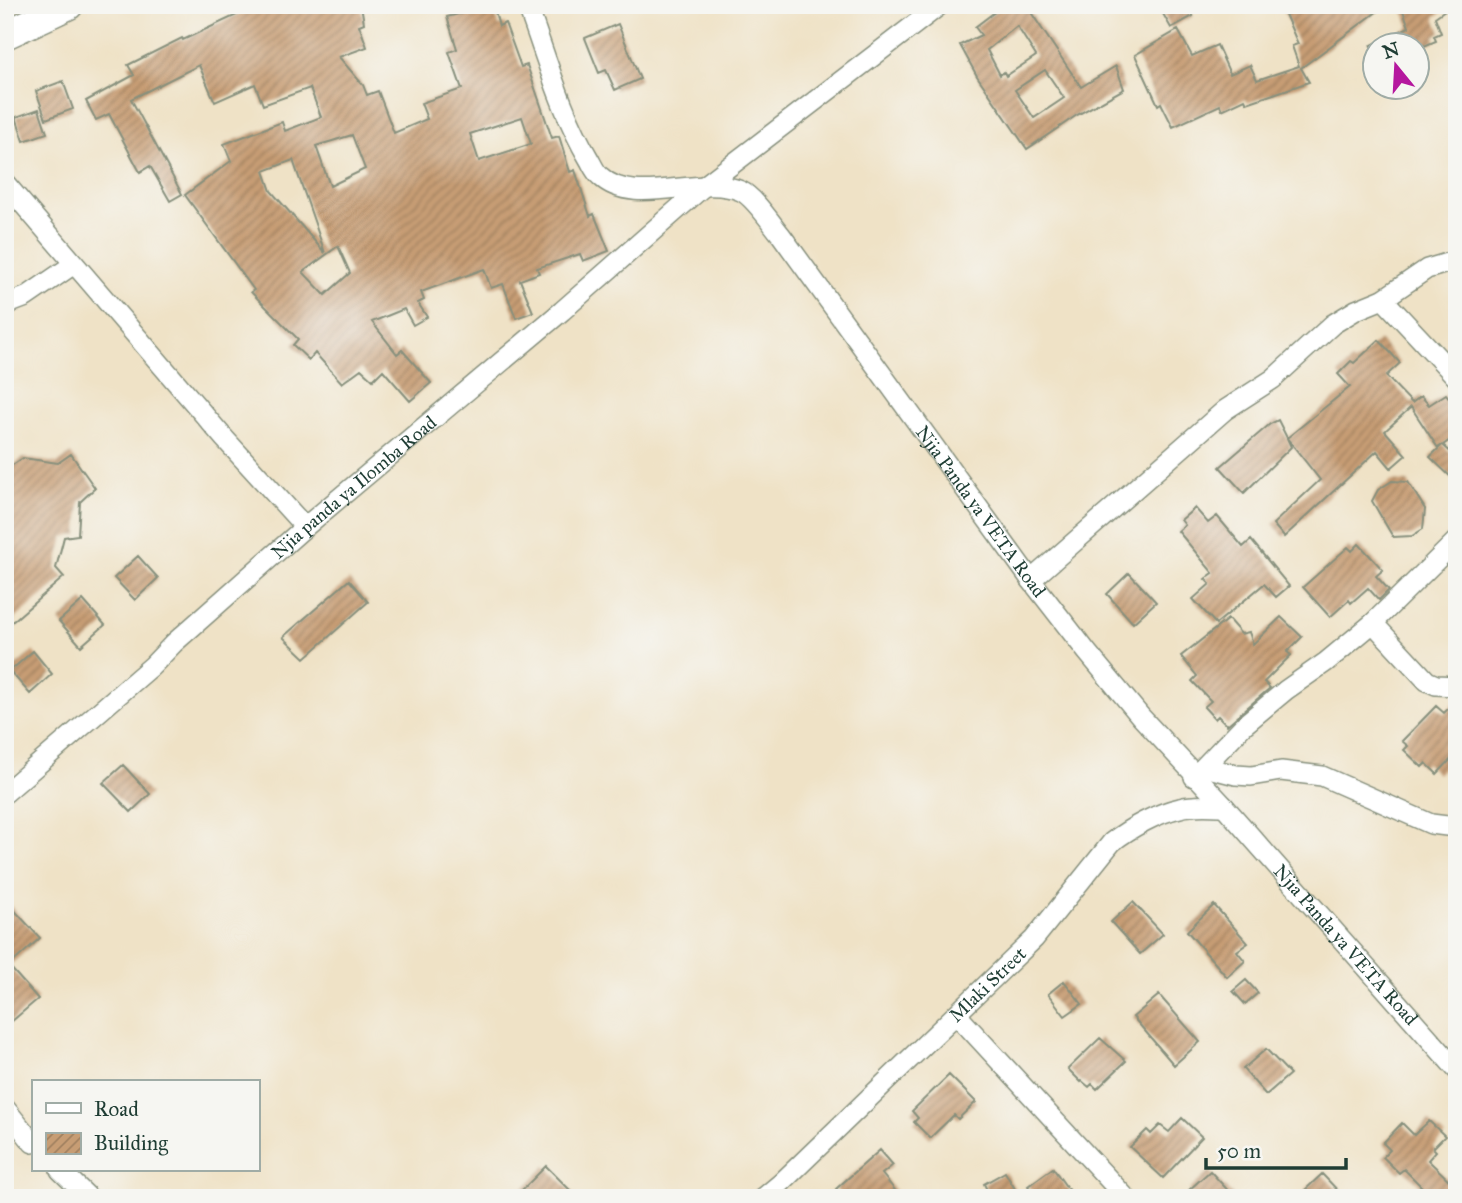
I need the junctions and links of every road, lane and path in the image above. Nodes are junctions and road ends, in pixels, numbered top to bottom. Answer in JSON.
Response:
{"nodes":[{"id":1,"x":69,"y":5,"type":"edge"},
{"id":2,"x":527,"y":5,"type":"edge"},
{"id":3,"x":940,"y":5,"type":"edge"},
{"id":4,"x":5,"y":35,"type":"edge"},
{"id":5,"x":5,"y":183,"type":"edge"},
{"id":6,"x":704,"y":186,"type":"junction"},
{"id":7,"x":1457,"y":260,"type":"edge"},
{"id":8,"x":74,"y":264,"type":"junction"},
{"id":9,"x":1383,"y":299,"type":"junction"},
{"id":10,"x":5,"y":305,"type":"edge"},
{"id":11,"x":1457,"y":377,"type":"edge"},
{"id":12,"x":304,"y":527,"type":"junction"},
{"id":13,"x":1457,"y":540,"type":"edge"},
{"id":14,"x":1031,"y":580,"type":"junction"},
{"id":15,"x":1373,"y":623,"type":"junction"},
{"id":16,"x":1457,"y":686,"type":"edge"},
{"id":17,"x":1199,"y":772,"type":"junction"},
{"id":18,"x":5,"y":793,"type":"edge"},
{"id":19,"x":1224,"y":806,"type":"junction"},
{"id":20,"x":1457,"y":825,"type":"edge"},
{"id":21,"x":957,"y":1015,"type":"junction"},
{"id":22,"x":1457,"y":1070,"type":"edge"},
{"id":23,"x":5,"y":1108,"type":"edge"},
{"id":24,"x":32,"y":1142,"type":"edge"},
{"id":25,"x":62,"y":1172,"type":"edge"},
{"id":26,"x":788,"y":1190,"type":"edge"},
{"id":27,"x":89,"y":1198,"type":"edge"},
{"id":28,"x":763,"y":1198,"type":"edge"},
{"id":29,"x":1126,"y":1198,"type":"edge"}],
"edges":[{"from":1,"to":4,"type":"highway"},
{"from":2,"to":6,"type":"street","name":"Njia Panda ya VETA Road"},
{"from":3,"to":6,"type":"street","name":"Njia panda ya Ilomba Road"},
{"from":5,"to":8,"type":"street"},
{"from":6,"to":12,"type":"street","name":"Njia panda ya Ilomba Road"},
{"from":6,"to":14,"type":"street","name":"Njia Panda ya VETA Road"},
{"from":7,"to":9,"type":"street"},
{"from":8,"to":10,"type":"street"},
{"from":8,"to":12,"type":"street"},
{"from":9,"to":11,"type":"street"},
{"from":9,"to":14,"type":"street"},
{"from":12,"to":18,"type":"street","name":"Njia panda ya Ilomba Road"},
{"from":13,"to":15,"type":"street"},
{"from":14,"to":17,"type":"street","name":"Njia Panda ya VETA Road"},
{"from":15,"to":16,"type":"street"},
{"from":15,"to":17,"type":"street"},
{"from":17,"to":19,"type":"street","name":"Njia Panda ya VETA Road"},
{"from":17,"to":20,"type":"street"},
{"from":19,"to":21,"type":"street","name":"Mlaki Street"},
{"from":19,"to":22,"type":"street","name":"Njia Panda ya VETA Road"},
{"from":21,"to":26,"type":"street","name":"Mlaki Street"},
{"from":21,"to":29,"type":"street"},
{"from":23,"to":24,"type":"street"},
{"from":25,"to":27,"type":"street"},
{"from":26,"to":28,"type":"street","name":"Mlaki Street"}]}
